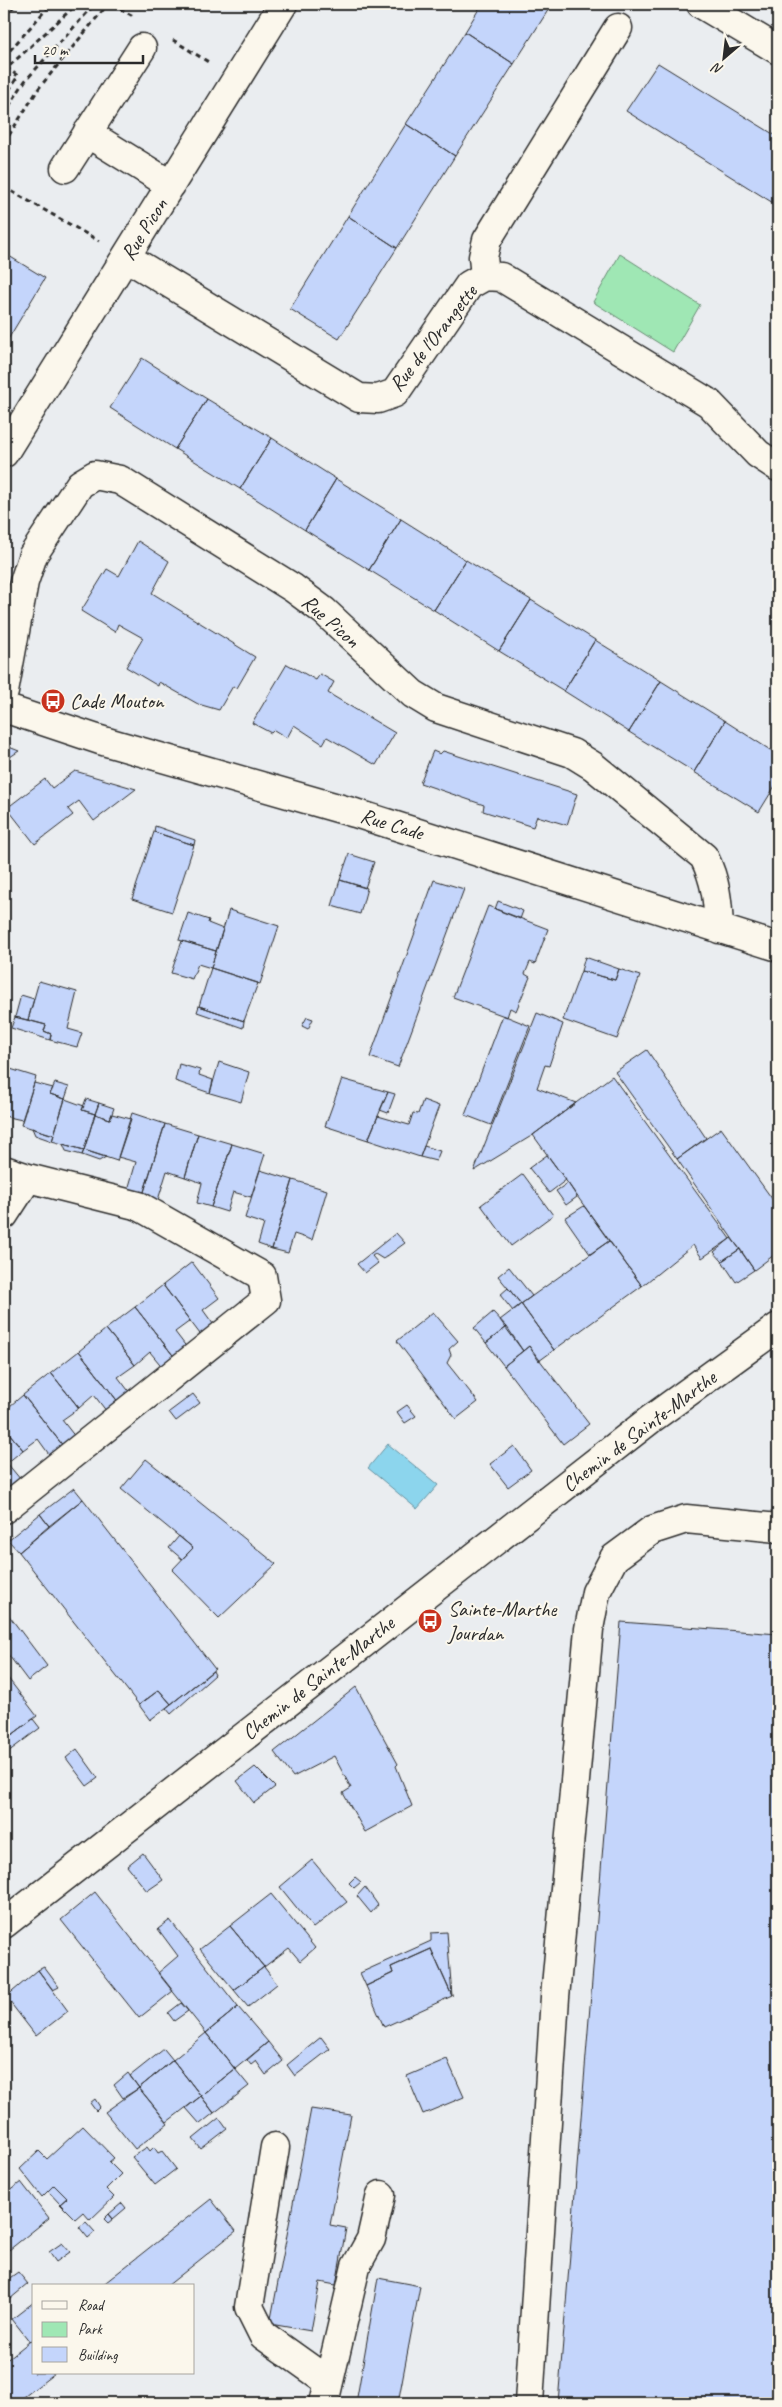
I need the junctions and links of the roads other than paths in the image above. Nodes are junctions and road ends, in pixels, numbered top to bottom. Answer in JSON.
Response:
{"nodes":[{"id":1,"x":283,"y":4,"type":"edge"},
{"id":2,"x":701,"y":4,"type":"edge"},
{"id":3,"x":618,"y":28,"type":"dead end"},
{"id":4,"x":142,"y":48,"type":"dead end"},
{"id":5,"x":778,"y":50,"type":"edge"},
{"id":6,"x":87,"y":133,"type":"junction"},
{"id":7,"x":65,"y":168,"type":"dead end"},
{"id":8,"x":171,"y":185,"type":"junction"},
{"id":9,"x":126,"y":258,"type":"junction"},
{"id":10,"x":485,"y":276,"type":"junction"},
{"id":11,"x":4,"y":453,"type":"edge"},
{"id":12,"x":768,"y":461,"type":"edge"},
{"id":13,"x":4,"y":692,"type":"edge"},
{"id":14,"x":4,"y":708,"type":"edge"},
{"id":15,"x":719,"y":929,"type":"junction"},
{"id":16,"x":778,"y":947,"type":"edge"},
{"id":17,"x":16,"y":1174,"type":"edge"},
{"id":18,"x":4,"y":1215,"type":"edge"},
{"id":19,"x":778,"y":1327,"type":"edge"},
{"id":20,"x":4,"y":1509,"type":"edge"},
{"id":21,"x":778,"y":1528,"type":"edge"},
{"id":22,"x":4,"y":1924,"type":"edge"},
{"id":23,"x":275,"y":2147,"type":"dead end"},
{"id":24,"x":381,"y":2195,"type":"dead end"},
{"id":25,"x":327,"y":2393,"type":"edge"},
{"id":26,"x":529,"y":2403,"type":"edge"}],
"edges":[{"from":1,"to":8,"type":"street","name":"Rue Picon"},
{"from":2,"to":5,"type":"street"},
{"from":3,"to":10,"type":"street"},
{"from":4,"to":6,"type":"street"},
{"from":6,"to":7,"type":"street"},
{"from":6,"to":8,"type":"street"},
{"from":8,"to":9,"type":"street","name":"Rue Picon"},
{"from":9,"to":10,"type":"street","name":"Rue de l'Orangette"},
{"from":9,"to":11,"type":"street","name":"Rue Picon"},
{"from":10,"to":12,"type":"street","name":"Rue de l'Orangette"},
{"from":13,"to":15,"type":"street","name":"Rue Picon"},
{"from":14,"to":15,"type":"street","name":"Rue Cade"},
{"from":15,"to":16,"type":"street","name":"Rue Cade"},
{"from":17,"to":18,"type":"street"},
{"from":17,"to":20,"type":"street"},
{"from":19,"to":22,"type":"street","name":"Chemin de Sainte-Marthe"},
{"from":21,"to":26,"type":"street"},
{"from":23,"to":25,"type":"street"},
{"from":24,"to":25,"type":"street"}]}
